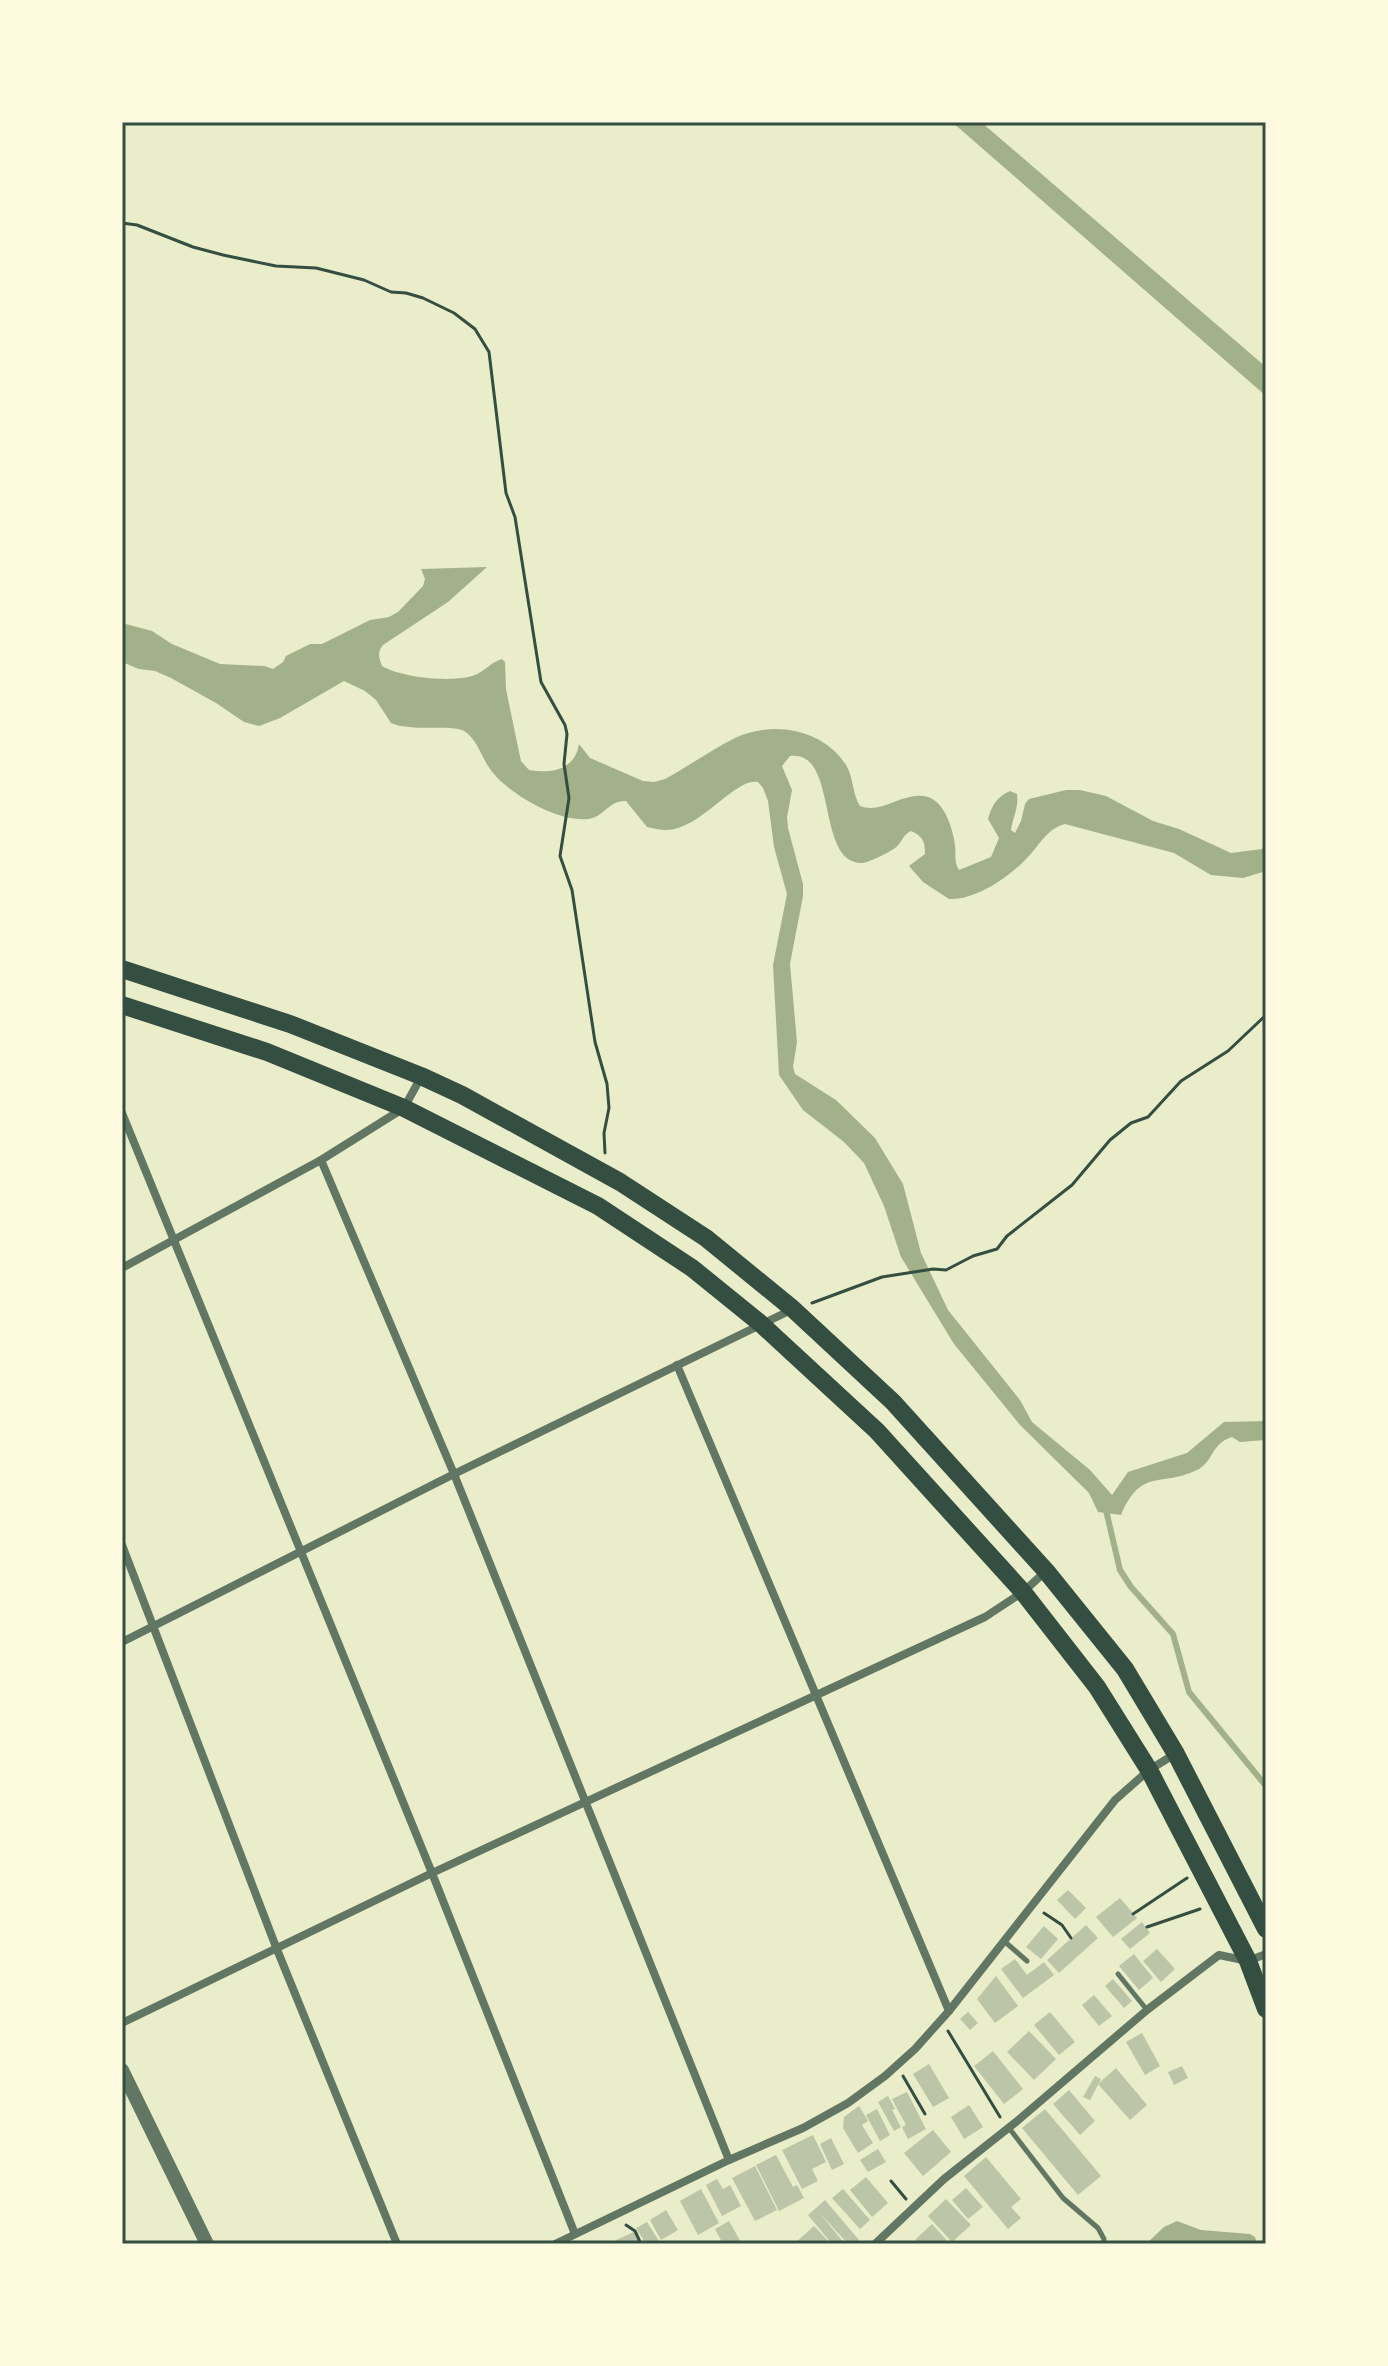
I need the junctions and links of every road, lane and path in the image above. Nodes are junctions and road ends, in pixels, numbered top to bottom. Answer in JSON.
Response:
{"nodes":[{"id":1,"x":122,"y":223,"type":"edge"},
{"id":2,"x":122,"y":969,"type":"edge"},
{"id":3,"x":122,"y":1005,"type":"edge"},
{"id":4,"x":1266,"y":1015,"type":"edge"},
{"id":5,"x":421,"y":1076,"type":"junction"},
{"id":6,"x":404,"y":1108,"type":"junction"},
{"id":7,"x":122,"y":1113,"type":"edge"},
{"id":8,"x":605,"y":1153,"type":"dead end"},
{"id":9,"x":321,"y":1160,"type":"junction"},
{"id":10,"x":174,"y":1239,"type":"junction"},
{"id":11,"x":122,"y":1268,"type":"edge"},
{"id":12,"x":793,"y":1309,"type":"junction"},
{"id":13,"x":760,"y":1323,"type":"junction"},
{"id":14,"x":677,"y":1365,"type":"junction"},
{"id":15,"x":454,"y":1474,"type":"junction"},
{"id":16,"x":122,"y":1545,"type":"edge"},
{"id":17,"x":301,"y":1553,"type":"junction"},
{"id":18,"x":1046,"y":1571,"type":"junction"},
{"id":19,"x":1023,"y":1592,"type":"junction"},
{"id":20,"x":154,"y":1626,"type":"junction"},
{"id":21,"x":122,"y":1642,"type":"edge"},
{"id":22,"x":817,"y":1696,"type":"junction"},
{"id":23,"x":1176,"y":1754,"type":"junction"},
{"id":24,"x":1149,"y":1770,"type":"junction"},
{"id":25,"x":585,"y":1802,"type":"junction"},
{"id":26,"x":432,"y":1873,"type":"junction"},
{"id":27,"x":1190,"y":1876,"type":"dead end"},
{"id":28,"x":1031,"y":1904,"type":"junction"},
{"id":29,"x":1207,"y":1907,"type":"dead end"},
{"id":30,"x":1133,"y":1914,"type":"dead end"},
{"id":31,"x":1147,"y":1927,"type":"dead end"},
{"id":32,"x":1266,"y":1929,"type":"edge"},
{"id":33,"x":1071,"y":1938,"type":"dead end"},
{"id":34,"x":1004,"y":1940,"type":"junction"},
{"id":35,"x":276,"y":1947,"type":"junction"},
{"id":36,"x":1266,"y":1954,"type":"edge"},
{"id":37,"x":1027,"y":1961,"type":"dead end"},
{"id":38,"x":1248,"y":1961,"type":"junction"},
{"id":39,"x":1118,"y":1974,"type":"dead end"},
{"id":40,"x":1266,"y":2009,"type":"edge"},
{"id":41,"x":1147,"y":2010,"type":"junction"},
{"id":42,"x":949,"y":2011,"type":"junction"},
{"id":43,"x":122,"y":2023,"type":"edge"},
{"id":44,"x":897,"y":2066,"type":"junction"},
{"id":45,"x":122,"y":2070,"type":"edge"},
{"id":46,"x":925,"y":2114,"type":"dead end"},
{"id":47,"x":1009,"y":2128,"type":"junction"},
{"id":48,"x":729,"y":2160,"type":"junction"},
{"id":49,"x":891,"y":2181,"type":"dead end"},
{"id":50,"x":913,"y":2208,"type":"junction"},
{"id":51,"x":621,"y":2214,"type":"junction"},
{"id":52,"x":575,"y":2234,"type":"junction"},
{"id":53,"x":207,"y":2244,"type":"edge"},
{"id":54,"x":397,"y":2244,"type":"edge"},
{"id":55,"x":555,"y":2244,"type":"edge"},
{"id":56,"x":641,"y":2244,"type":"edge"},
{"id":57,"x":875,"y":2244,"type":"edge"},
{"id":58,"x":1103,"y":2244,"type":"edge"}],
"edges":[{"from":1,"to":8,"type":"path"},
{"from":2,"to":5,"type":"highway"},
{"from":3,"to":6,"type":"highway"},
{"from":4,"to":12,"type":"path"},
{"from":5,"to":6,"type":"street"},
{"from":5,"to":12,"type":"highway"},
{"from":6,"to":9,"type":"street"},
{"from":6,"to":13,"type":"highway"},
{"from":7,"to":10,"type":"street"},
{"from":9,"to":10,"type":"street"},
{"from":9,"to":15,"type":"street"},
{"from":10,"to":11,"type":"street"},
{"from":10,"to":17,"type":"street"},
{"from":12,"to":13,"type":"street"},
{"from":12,"to":18,"type":"highway"},
{"from":13,"to":14,"type":"street"},
{"from":13,"to":19,"type":"highway"},
{"from":14,"to":15,"type":"street"},
{"from":14,"to":22,"type":"street"},
{"from":15,"to":17,"type":"street"},
{"from":15,"to":25,"type":"street"},
{"from":16,"to":20,"type":"street"},
{"from":17,"to":20,"type":"street"},
{"from":17,"to":26,"type":"street"},
{"from":18,"to":19,"type":"street"},
{"from":18,"to":23,"type":"highway"},
{"from":19,"to":22,"type":"street"},
{"from":19,"to":24,"type":"highway"},
{"from":20,"to":21,"type":"street"},
{"from":20,"to":35,"type":"street"},
{"from":22,"to":25,"type":"street"},
{"from":22,"to":42,"type":"street"},
{"from":23,"to":24,"type":"street"},
{"from":23,"to":32,"type":"highway"},
{"from":24,"to":28,"type":"street"},
{"from":24,"to":38,"type":"highway"},
{"from":25,"to":26,"type":"street"},
{"from":25,"to":48,"type":"street"},
{"from":26,"to":35,"type":"street"},
{"from":26,"to":52,"type":"street"},
{"from":27,"to":30,"type":"path"},
{"from":28,"to":33,"type":"path"},
{"from":28,"to":34,"type":"street"},
{"from":29,"to":31,"type":"path"},
{"from":34,"to":37,"type":"lane"},
{"from":34,"to":42,"type":"street"},
{"from":35,"to":43,"type":"street"},
{"from":35,"to":54,"type":"street"},
{"from":36,"to":38,"type":"street"},
{"from":38,"to":40,"type":"highway"},
{"from":38,"to":41,"type":"street"},
{"from":39,"to":41,"type":"lane"},
{"from":41,"to":47,"type":"street"},
{"from":42,"to":44,"type":"street"},
{"from":42,"to":47,"type":"path"},
{"from":44,"to":46,"type":"path"},
{"from":44,"to":48,"type":"street"},
{"from":45,"to":53,"type":"street"},
{"from":47,"to":50,"type":"street"},
{"from":47,"to":58,"type":"lane"},
{"from":48,"to":51,"type":"street"},
{"from":49,"to":50,"type":"path"},
{"from":50,"to":57,"type":"street"},
{"from":51,"to":52,"type":"street"},
{"from":51,"to":56,"type":"path"},
{"from":52,"to":55,"type":"street"}]}
